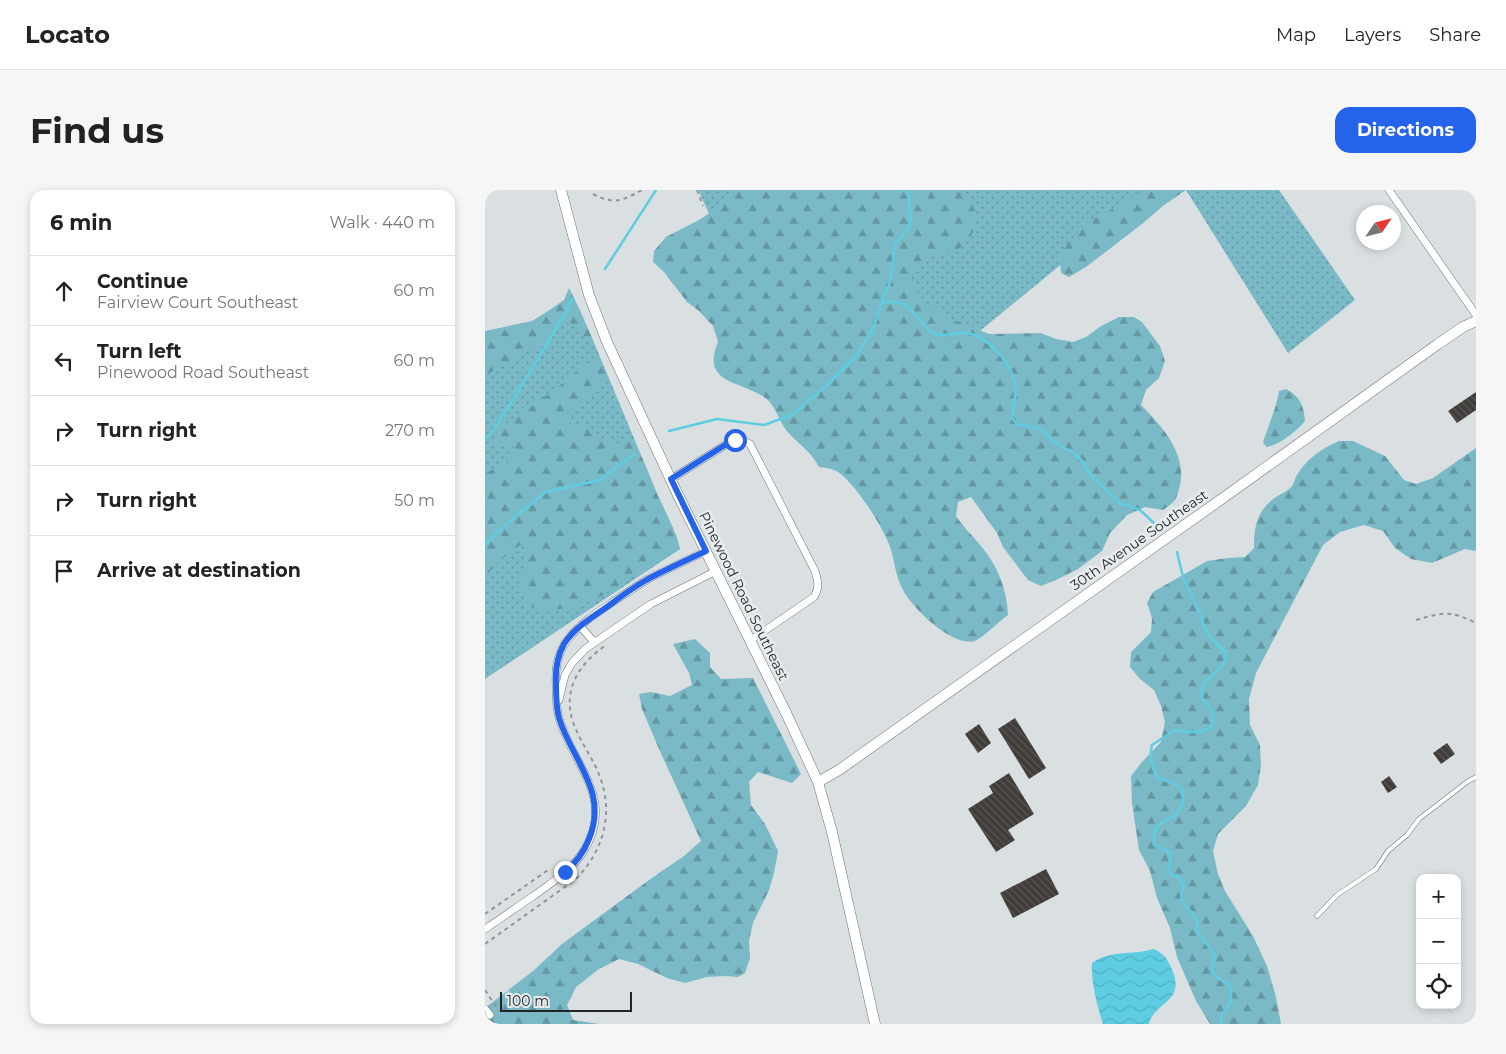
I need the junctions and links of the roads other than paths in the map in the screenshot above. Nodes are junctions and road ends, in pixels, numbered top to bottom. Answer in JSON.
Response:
{"nodes":[{"id":1,"x":561,"y":190,"type":"edge"},
{"id":2,"x":1389,"y":190,"type":"edge"},
{"id":3,"x":1476,"y":314,"type":"edge"},
{"id":4,"x":1476,"y":321,"type":"edge"},
{"id":5,"x":671,"y":479,"type":"junction"},
{"id":6,"x":706,"y":551,"type":"junction"},
{"id":7,"x":716,"y":571,"type":"junction"},
{"id":8,"x":580,"y":626,"type":"junction"},
{"id":9,"x":751,"y":640,"type":"junction"},
{"id":10,"x":594,"y":642,"type":"junction"},
{"id":11,"x":557,"y":708,"type":"junction"},
{"id":12,"x":1476,"y":777,"type":"edge"},
{"id":13,"x":818,"y":782,"type":"junction"},
{"id":14,"x":1317,"y":916,"type":"dead end"},
{"id":15,"x":485,"y":929,"type":"edge"},
{"id":16,"x":485,"y":1009,"type":"edge"},
{"id":17,"x":490,"y":1015,"type":"dead end"},
{"id":18,"x":875,"y":1024,"type":"edge"}],
"edges":[{"from":1,"to":5,"type":"street","name":"Pinewood Road Southeast"},
{"from":2,"to":3,"type":"street"},
{"from":4,"to":13,"type":"street","name":"30th Avenue Southeast"},
{"from":5,"to":6,"type":"street","name":"Pinewood Road Southeast"},
{"from":5,"to":9,"type":"street"},
{"from":6,"to":7,"type":"street","name":"Pinewood Road Southeast"},
{"from":6,"to":8,"type":"street"},
{"from":7,"to":9,"type":"street","name":"Pinewood Road Southeast"},
{"from":7,"to":10,"type":"street"},
{"from":8,"to":10,"type":"street"},
{"from":8,"to":11,"type":"street"},
{"from":9,"to":13,"type":"street","name":"Pinewood Road Southeast"},
{"from":10,"to":11,"type":"street"},
{"from":11,"to":15,"type":"street"},
{"from":12,"to":14,"type":"lane"},
{"from":13,"to":18,"type":"street","name":"Pinewood Road Southeast"},
{"from":16,"to":17,"type":"street"}]}
